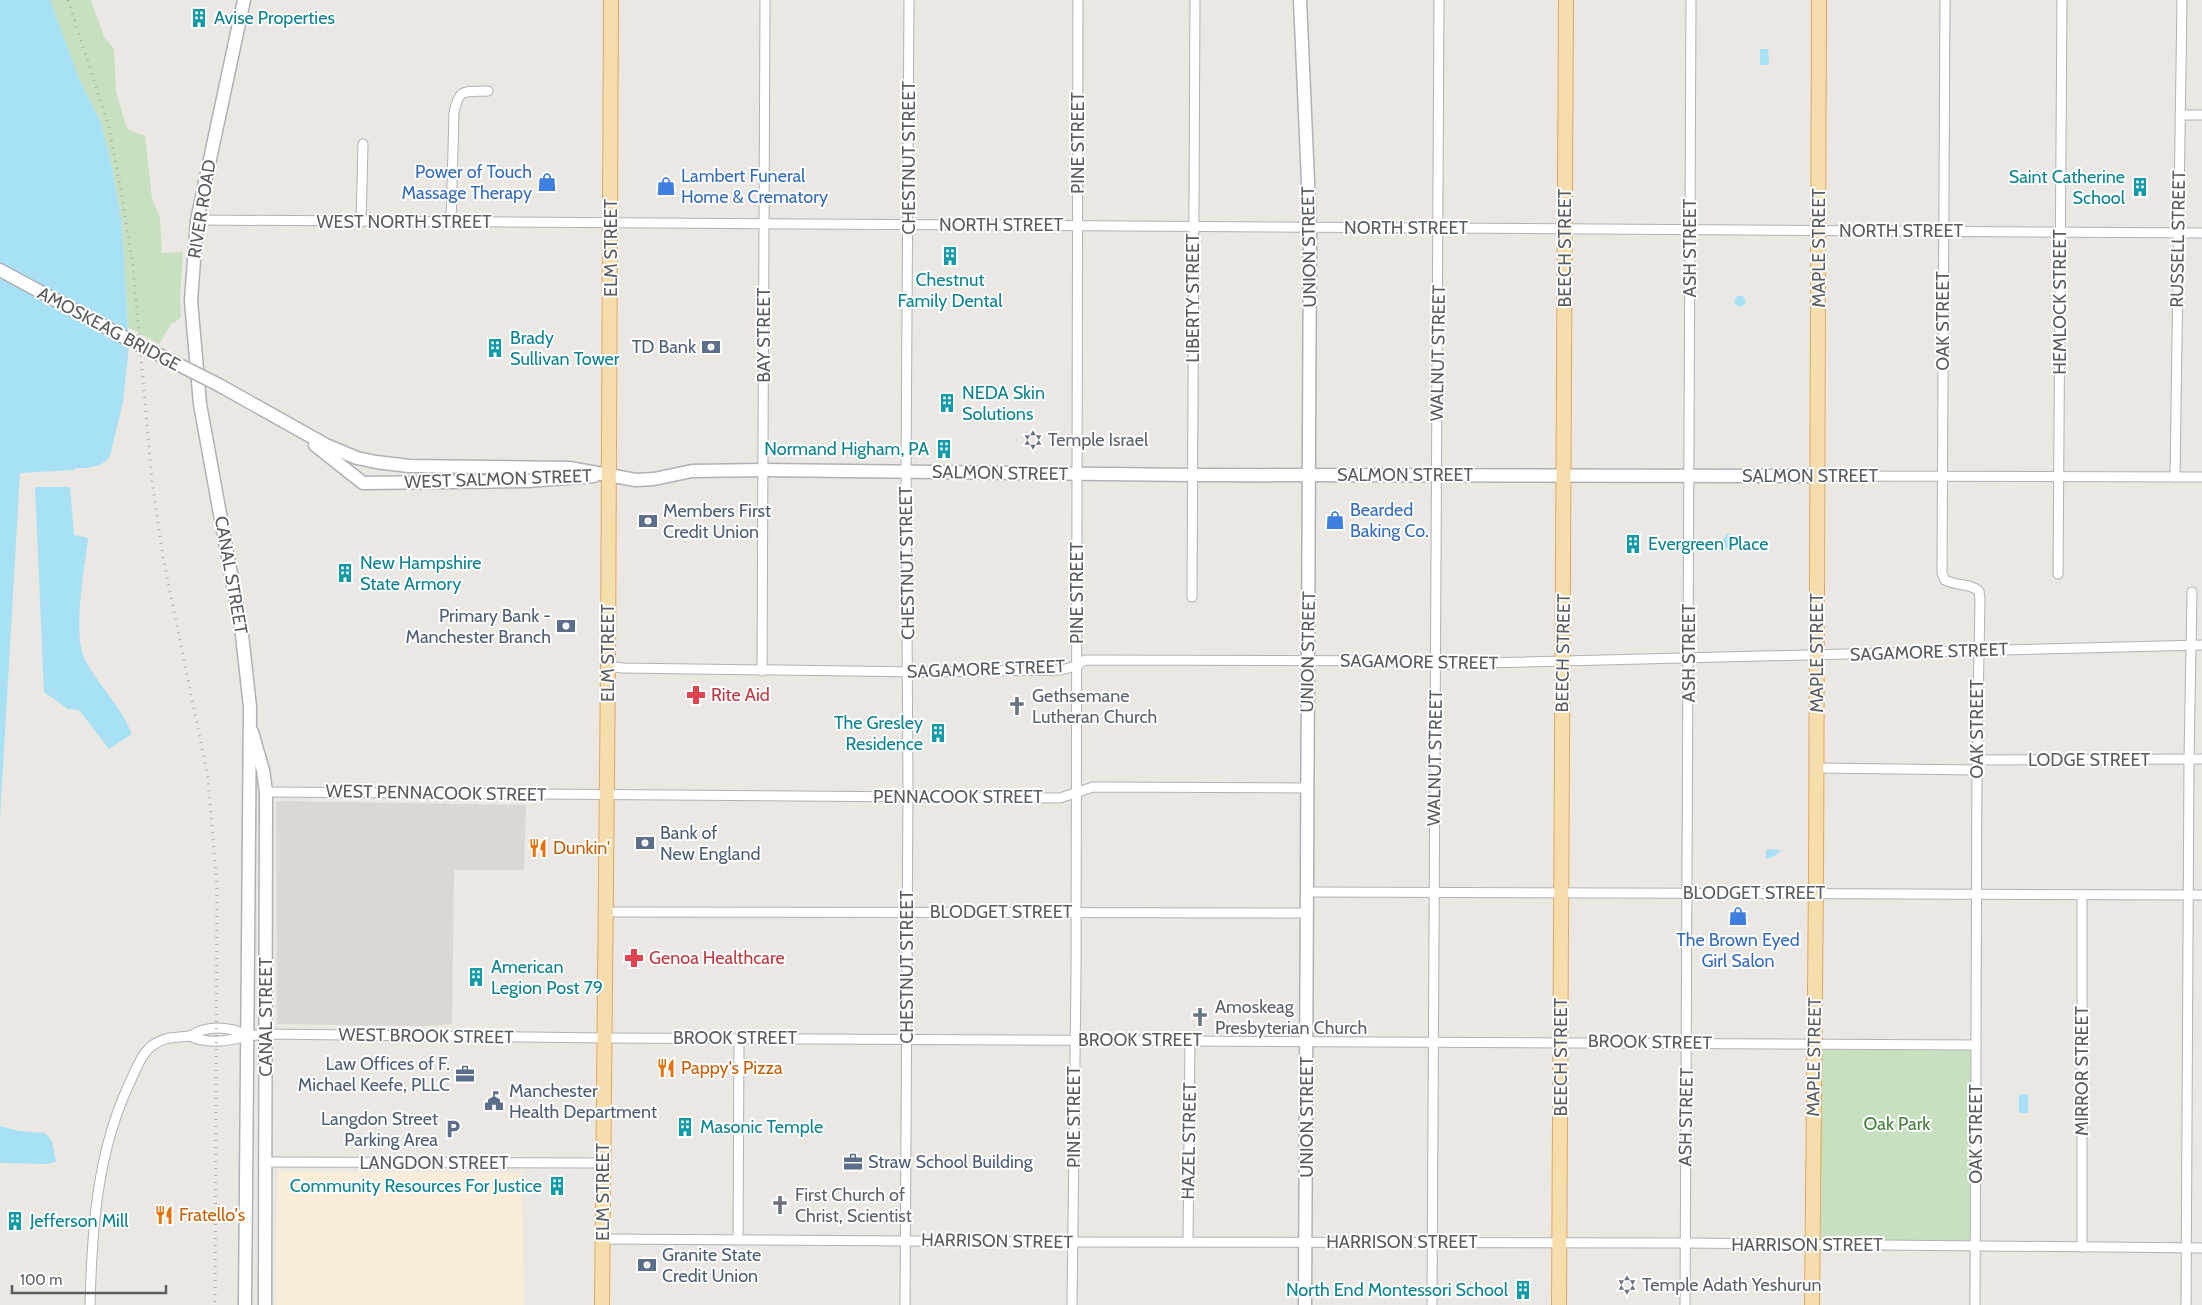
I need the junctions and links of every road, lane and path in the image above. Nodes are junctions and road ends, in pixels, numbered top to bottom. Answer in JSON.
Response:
{"nodes":[{"id":1,"x":244,"y":0,"type":"edge"},
{"id":2,"x":611,"y":0,"type":"edge"},
{"id":3,"x":765,"y":0,"type":"edge"},
{"id":4,"x":909,"y":0,"type":"edge"},
{"id":5,"x":1078,"y":0,"type":"edge"},
{"id":6,"x":1195,"y":0,"type":"edge"},
{"id":7,"x":1300,"y":0,"type":"edge"},
{"id":8,"x":1439,"y":0,"type":"edge"},
{"id":9,"x":1566,"y":0,"type":"edge"},
{"id":10,"x":1692,"y":0,"type":"edge"},
{"id":11,"x":1819,"y":0,"type":"edge"},
{"id":12,"x":1945,"y":0,"type":"edge"},
{"id":13,"x":2062,"y":0,"type":"edge"},
{"id":14,"x":2182,"y":0,"type":"edge"},
{"id":15,"x":488,"y":91,"type":"dead end"},
{"id":16,"x":2180,"y":115,"type":"junction"},
{"id":17,"x":2202,"y":115,"type":"edge"},
{"id":18,"x":363,"y":144,"type":"dead end"},
{"id":19,"x":198,"y":220,"type":"junction"},
{"id":20,"x":361,"y":222,"type":"junction"},
{"id":21,"x":451,"y":222,"type":"junction"},
{"id":22,"x":611,"y":223,"type":"junction"},
{"id":23,"x":764,"y":224,"type":"junction"},
{"id":24,"x":909,"y":225,"type":"junction"},
{"id":25,"x":1078,"y":226,"type":"junction"},
{"id":26,"x":1193,"y":227,"type":"junction"},
{"id":27,"x":1310,"y":228,"type":"junction"},
{"id":28,"x":1439,"y":228,"type":"junction"},
{"id":29,"x":1565,"y":229,"type":"junction"},
{"id":30,"x":1690,"y":229,"type":"junction"},
{"id":31,"x":1820,"y":231,"type":"junction"},
{"id":32,"x":1944,"y":232,"type":"junction"},
{"id":33,"x":2061,"y":232,"type":"junction"},
{"id":34,"x":2178,"y":233,"type":"junction"},
{"id":35,"x":2202,"y":233,"type":"edge"},
{"id":36,"x":0,"y":270,"type":"edge"},
{"id":37,"x":219,"y":386,"type":"joint"},
{"id":38,"x":203,"y":421,"type":"joint"},
{"id":39,"x":291,"y":426,"type":"junction"},
{"id":40,"x":764,"y":470,"type":"junction"},
{"id":41,"x":906,"y":472,"type":"junction"},
{"id":42,"x":1077,"y":473,"type":"junction"},
{"id":43,"x":1436,"y":474,"type":"junction"},
{"id":44,"x":609,"y":475,"type":"junction"},
{"id":45,"x":1193,"y":475,"type":"junction"},
{"id":46,"x":1309,"y":475,"type":"junction"},
{"id":47,"x":1564,"y":475,"type":"junction"},
{"id":48,"x":1689,"y":476,"type":"junction"},
{"id":49,"x":1817,"y":476,"type":"junction"},
{"id":50,"x":1942,"y":476,"type":"junction"},
{"id":51,"x":2059,"y":477,"type":"junction"},
{"id":52,"x":2175,"y":477,"type":"junction"},
{"id":53,"x":2202,"y":477,"type":"edge"},
{"id":54,"x":2058,"y":574,"type":"dead end"},
{"id":55,"x":2192,"y":592,"type":"dead end"},
{"id":56,"x":1192,"y":596,"type":"dead end"},
{"id":57,"x":2191,"y":645,"type":"junction"},
{"id":58,"x":2202,"y":645,"type":"edge"},
{"id":59,"x":1978,"y":650,"type":"junction"},
{"id":60,"x":1817,"y":655,"type":"junction"},
{"id":61,"x":1689,"y":659,"type":"junction"},
{"id":62,"x":1308,"y":661,"type":"junction"},
{"id":63,"x":1562,"y":662,"type":"junction"},
{"id":64,"x":1436,"y":663,"type":"junction"},
{"id":65,"x":608,"y":666,"type":"junction"},
{"id":66,"x":1076,"y":666,"type":"junction"},
{"id":67,"x":762,"y":671,"type":"junction"},
{"id":68,"x":908,"y":672,"type":"junction"},
{"id":69,"x":251,"y":730,"type":"junction"},
{"id":70,"x":2189,"y":759,"type":"junction"},
{"id":71,"x":2202,"y":759,"type":"edge"},
{"id":72,"x":1977,"y":765,"type":"junction"},
{"id":73,"x":1817,"y":768,"type":"junction"},
{"id":74,"x":1307,"y":788,"type":"junction"},
{"id":75,"x":266,"y":792,"type":"junction"},
{"id":76,"x":607,"y":794,"type":"junction"},
{"id":77,"x":1076,"y":794,"type":"junction"},
{"id":78,"x":908,"y":797,"type":"junction"},
{"id":79,"x":1307,"y":892,"type":"junction"},
{"id":80,"x":1434,"y":892,"type":"junction"},
{"id":81,"x":1561,"y":892,"type":"junction"},
{"id":82,"x":1688,"y":893,"type":"junction"},
{"id":83,"x":1816,"y":894,"type":"junction"},
{"id":84,"x":1977,"y":894,"type":"junction"},
{"id":85,"x":2082,"y":895,"type":"junction"},
{"id":86,"x":2190,"y":895,"type":"junction"},
{"id":87,"x":2202,"y":895,"type":"edge"},
{"id":88,"x":606,"y":912,"type":"junction"},
{"id":89,"x":908,"y":912,"type":"junction"},
{"id":90,"x":1075,"y":912,"type":"junction"},
{"id":91,"x":1307,"y":913,"type":"junction"},
{"id":92,"x":266,"y":1034,"type":"junction"},
{"id":93,"x":247,"y":1035,"type":"junction"},
{"id":94,"x":604,"y":1038,"type":"junction"},
{"id":95,"x":740,"y":1038,"type":"junction"},
{"id":96,"x":907,"y":1038,"type":"junction"},
{"id":97,"x":1074,"y":1040,"type":"junction"},
{"id":98,"x":1190,"y":1041,"type":"junction"},
{"id":99,"x":1307,"y":1041,"type":"junction"},
{"id":100,"x":1562,"y":1041,"type":"junction"},
{"id":101,"x":1433,"y":1042,"type":"junction"},
{"id":102,"x":1687,"y":1043,"type":"junction"},
{"id":103,"x":1814,"y":1043,"type":"junction"},
{"id":104,"x":1976,"y":1045,"type":"junction"},
{"id":105,"x":264,"y":1162,"type":"junction"},
{"id":106,"x":603,"y":1163,"type":"junction"},
{"id":107,"x":603,"y":1239,"type":"junction"},
{"id":108,"x":738,"y":1239,"type":"junction"},
{"id":109,"x":905,"y":1240,"type":"junction"},
{"id":110,"x":1188,"y":1241,"type":"junction"},
{"id":111,"x":1072,"y":1242,"type":"junction"},
{"id":112,"x":1306,"y":1242,"type":"junction"},
{"id":113,"x":1432,"y":1242,"type":"junction"},
{"id":114,"x":1559,"y":1243,"type":"junction"},
{"id":115,"x":1684,"y":1243,"type":"junction"},
{"id":116,"x":1812,"y":1246,"type":"junction"},
{"id":117,"x":1975,"y":1246,"type":"junction"},
{"id":118,"x":2082,"y":1247,"type":"junction"},
{"id":119,"x":2187,"y":1248,"type":"junction"},
{"id":120,"x":2202,"y":1248,"type":"edge"},
{"id":121,"x":90,"y":1305,"type":"edge"},
{"id":122,"x":245,"y":1305,"type":"edge"},
{"id":123,"x":265,"y":1305,"type":"edge"},
{"id":124,"x":602,"y":1305,"type":"edge"},
{"id":125,"x":904,"y":1305,"type":"edge"},
{"id":126,"x":1072,"y":1305,"type":"edge"},
{"id":127,"x":1305,"y":1305,"type":"edge"},
{"id":128,"x":1432,"y":1305,"type":"edge"},
{"id":129,"x":1559,"y":1305,"type":"edge"},
{"id":130,"x":1685,"y":1305,"type":"edge"},
{"id":131,"x":1812,"y":1305,"type":"edge"},
{"id":132,"x":1975,"y":1305,"type":"edge"},
{"id":133,"x":2186,"y":1305,"type":"edge"}],
"edges":[{"from":1,"to":19,"type":"street","name":"RIVER ROAD"},
{"from":2,"to":22,"type":"main road","name":"ELM STREET"},
{"from":3,"to":23,"type":"street","name":"BAY STREET"},
{"from":4,"to":24,"type":"street","name":"CHESTNUT STREET"},
{"from":5,"to":25,"type":"street","name":"PINE STREET"},
{"from":6,"to":26,"type":"street","name":"LIBERTY STREET"},
{"from":7,"to":27,"type":"street","name":"UNION STREET"},
{"from":8,"to":28,"type":"street","name":"WALNUT STREET"},
{"from":9,"to":29,"type":"main road","name":"BEECH STREET"},
{"from":10,"to":30,"type":"street","name":"ASH STREET"},
{"from":11,"to":31,"type":"main road","name":"MAPLE STREET"},
{"from":12,"to":32,"type":"street","name":"OAK STREET"},
{"from":13,"to":33,"type":"street","name":"HEMLOCK STREET"},
{"from":14,"to":16,"type":"street","name":"RUSSELL STREET"},
{"from":15,"to":21,"type":"street"},
{"from":16,"to":17,"type":"street"},
{"from":16,"to":34,"type":"street","name":"RUSSELL STREET"},
{"from":18,"to":20,"type":"street"},
{"from":19,"to":20,"type":"street","name":"WEST NORTH STREET"},
{"from":19,"to":38,"type":"street","name":"RIVER ROAD"},
{"from":20,"to":21,"type":"street","name":"WEST NORTH STREET"},
{"from":21,"to":22,"type":"street","name":"WEST NORTH STREET"},
{"from":22,"to":23,"type":"street","name":"NORTH STREET"},
{"from":22,"to":44,"type":"main road","name":"ELM STREET"},
{"from":23,"to":24,"type":"street","name":"NORTH STREET"},
{"from":23,"to":40,"type":"street","name":"BAY STREET"},
{"from":24,"to":25,"type":"street","name":"NORTH STREET"},
{"from":24,"to":41,"type":"street","name":"CHESTNUT STREET"},
{"from":25,"to":26,"type":"street","name":"NORTH STREET"},
{"from":25,"to":42,"type":"street","name":"PINE STREET"},
{"from":26,"to":27,"type":"street","name":"NORTH STREET"},
{"from":26,"to":45,"type":"street","name":"LIBERTY STREET"},
{"from":27,"to":28,"type":"street","name":"NORTH STREET"},
{"from":27,"to":46,"type":"street","name":"UNION STREET"},
{"from":28,"to":29,"type":"street","name":"NORTH STREET"},
{"from":28,"to":43,"type":"street","name":"WALNUT STREET"},
{"from":29,"to":30,"type":"street","name":"NORTH STREET"},
{"from":29,"to":47,"type":"main road","name":"BEECH STREET"},
{"from":30,"to":31,"type":"street","name":"NORTH STREET"},
{"from":30,"to":48,"type":"street","name":"ASH STREET"},
{"from":31,"to":32,"type":"street","name":"NORTH STREET"},
{"from":31,"to":49,"type":"main road","name":"MAPLE STREET"},
{"from":32,"to":33,"type":"street","name":"NORTH STREET"},
{"from":32,"to":50,"type":"street","name":"OAK STREET"},
{"from":33,"to":34,"type":"street","name":"NORTH STREET"},
{"from":33,"to":51,"type":"street","name":"HEMLOCK STREET"},
{"from":34,"to":35,"type":"street","name":"NORTH STREET"},
{"from":34,"to":52,"type":"street","name":"RUSSELL STREET"},
{"from":36,"to":37,"type":"street","name":"AMOSKEAG BRIDGE","bridge":true},
{"from":37,"to":39,"type":"street","name":"WEST SALMON STREET"},
{"from":38,"to":69,"type":"street","name":"CANAL STREET"},
{"from":39,"to":44,"type":"street","name":"WEST SALMON STREET"},
{"from":39,"to":44,"type":"street","name":"WEST SALMON STREET"},
{"from":40,"to":41,"type":"street","name":"SALMON STREET"},
{"from":40,"to":44,"type":"street","name":"SALMON STREET"},
{"from":40,"to":67,"type":"street","name":"BAY STREET"},
{"from":41,"to":42,"type":"street","name":"SALMON STREET"},
{"from":41,"to":68,"type":"street","name":"CHESTNUT STREET"},
{"from":42,"to":45,"type":"street","name":"SALMON STREET"},
{"from":42,"to":66,"type":"street","name":"PINE STREET"},
{"from":43,"to":46,"type":"street","name":"SALMON STREET"},
{"from":43,"to":47,"type":"street","name":"SALMON STREET"},
{"from":43,"to":64,"type":"street","name":"WALNUT STREET"},
{"from":44,"to":65,"type":"main road","name":"ELM STREET"},
{"from":45,"to":46,"type":"street","name":"SALMON STREET"},
{"from":45,"to":56,"type":"street","name":"LIBERTY STREET"},
{"from":46,"to":62,"type":"street","name":"UNION STREET"},
{"from":47,"to":48,"type":"street","name":"SALMON STREET"},
{"from":47,"to":63,"type":"main road","name":"BEECH STREET"},
{"from":48,"to":49,"type":"street","name":"SALMON STREET"},
{"from":48,"to":61,"type":"street","name":"ASH STREET"},
{"from":49,"to":50,"type":"street","name":"SALMON STREET"},
{"from":49,"to":60,"type":"main road","name":"MAPLE STREET"},
{"from":50,"to":51,"type":"street","name":"SALMON STREET"},
{"from":50,"to":59,"type":"street","name":"OAK STREET"},
{"from":51,"to":52,"type":"street","name":"SALMON STREET"},
{"from":51,"to":54,"type":"street","name":"HEMLOCK STREET"},
{"from":52,"to":53,"type":"street","name":"SALMON STREET"},
{"from":55,"to":57,"type":"street"},
{"from":57,"to":58,"type":"street","name":"SAGAMORE STREET"},
{"from":57,"to":59,"type":"street","name":"SAGAMORE STREET"},
{"from":57,"to":70,"type":"street"},
{"from":59,"to":60,"type":"street","name":"SAGAMORE STREET"},
{"from":59,"to":72,"type":"street","name":"OAK STREET"},
{"from":60,"to":61,"type":"street","name":"SAGAMORE STREET"},
{"from":60,"to":73,"type":"main road","name":"MAPLE STREET"},
{"from":61,"to":63,"type":"street","name":"SAGAMORE STREET"},
{"from":61,"to":82,"type":"street","name":"ASH STREET"},
{"from":62,"to":64,"type":"street","name":"SAGAMORE STREET"},
{"from":62,"to":66,"type":"street","name":"SAGAMORE STREET"},
{"from":62,"to":74,"type":"street","name":"UNION STREET"},
{"from":63,"to":64,"type":"street","name":"SAGAMORE STREET"},
{"from":63,"to":81,"type":"main road","name":"BEECH STREET"},
{"from":64,"to":80,"type":"street","name":"WALNUT STREET"},
{"from":65,"to":67,"type":"street","name":"SAGAMORE STREET"},
{"from":65,"to":76,"type":"main road","name":"ELM STREET"},
{"from":66,"to":68,"type":"street","name":"SAGAMORE STREET"},
{"from":66,"to":77,"type":"street","name":"PINE STREET"},
{"from":67,"to":68,"type":"street","name":"SAGAMORE STREET"},
{"from":68,"to":78,"type":"street","name":"CHESTNUT STREET"},
{"from":69,"to":75,"type":"street","name":"CANAL STREET"},
{"from":69,"to":93,"type":"street","name":"CANAL STREET"},
{"from":70,"to":71,"type":"street","name":"LODGE STREET"},
{"from":70,"to":72,"type":"street","name":"LODGE STREET"},
{"from":70,"to":86,"type":"street"},
{"from":72,"to":73,"type":"street","name":"LODGE STREET"},
{"from":72,"to":84,"type":"street","name":"OAK STREET"},
{"from":73,"to":83,"type":"main road","name":"MAPLE STREET"},
{"from":74,"to":77,"type":"street","name":"PENNACOOK STREET"},
{"from":74,"to":79,"type":"street","name":"UNION STREET"},
{"from":75,"to":76,"type":"street","name":"WEST PENNACOOK STREET"},
{"from":75,"to":92,"type":"street","name":"CANAL STREET"},
{"from":76,"to":78,"type":"street","name":"PENNACOOK STREET"},
{"from":76,"to":88,"type":"main road","name":"ELM STREET"},
{"from":77,"to":78,"type":"street","name":"PENNACOOK STREET"},
{"from":77,"to":90,"type":"street","name":"PINE STREET"},
{"from":78,"to":89,"type":"street","name":"CHESTNUT STREET"},
{"from":79,"to":80,"type":"street","name":"BLODGET STREET"},
{"from":79,"to":91,"type":"street","name":"UNION STREET"},
{"from":80,"to":81,"type":"street","name":"BLODGET STREET"},
{"from":80,"to":101,"type":"street","name":"WALNUT STREET"},
{"from":81,"to":82,"type":"street","name":"BLODGET STREET"},
{"from":81,"to":100,"type":"main road","name":"BEECH STREET"},
{"from":82,"to":83,"type":"street","name":"BLODGET STREET"},
{"from":82,"to":102,"type":"street","name":"ASH STREET"},
{"from":83,"to":84,"type":"street","name":"BLODGET STREET"},
{"from":83,"to":103,"type":"main road","name":"MAPLE STREET"},
{"from":84,"to":85,"type":"street","name":"BLODGET STREET"},
{"from":84,"to":104,"type":"street","name":"OAK STREET"},
{"from":85,"to":86,"type":"street","name":"BLODGET STREET"},
{"from":85,"to":118,"type":"street","name":"MIRROR STREET"},
{"from":86,"to":87,"type":"street","name":"BLODGET STREET"},
{"from":86,"to":119,"type":"street"},
{"from":88,"to":89,"type":"street","name":"BLODGET STREET"},
{"from":88,"to":94,"type":"main road","name":"ELM STREET"},
{"from":89,"to":90,"type":"street","name":"BLODGET STREET"},
{"from":89,"to":96,"type":"street","name":"CHESTNUT STREET"},
{"from":90,"to":91,"type":"street","name":"BLODGET STREET"},
{"from":90,"to":97,"type":"street","name":"PINE STREET"},
{"from":91,"to":99,"type":"street","name":"UNION STREET"},
{"from":92,"to":93,"type":"street","name":"WEST BROOK STREET"},
{"from":92,"to":94,"type":"street","name":"WEST BROOK STREET"},
{"from":92,"to":105,"type":"street","name":"CANAL STREET"},
{"from":93,"to":121,"type":"street","name":"WEST BROOK STREET"},
{"from":93,"to":122,"type":"street","name":"CANAL STREET"},
{"from":94,"to":95,"type":"street","name":"BROOK STREET"},
{"from":94,"to":106,"type":"main road","name":"ELM STREET"},
{"from":95,"to":96,"type":"street","name":"BROOK STREET"},
{"from":95,"to":108,"type":"street"},
{"from":96,"to":97,"type":"street","name":"BROOK STREET"},
{"from":96,"to":109,"type":"street","name":"CHESTNUT STREET"},
{"from":97,"to":98,"type":"street","name":"BROOK STREET"},
{"from":97,"to":111,"type":"street","name":"PINE STREET"},
{"from":98,"to":99,"type":"street","name":"BROOK STREET"},
{"from":98,"to":110,"type":"street","name":"HAZEL STREET"},
{"from":99,"to":101,"type":"street","name":"BROOK STREET"},
{"from":99,"to":112,"type":"street","name":"UNION STREET"},
{"from":100,"to":101,"type":"street","name":"BROOK STREET"},
{"from":100,"to":102,"type":"street","name":"BROOK STREET"},
{"from":100,"to":114,"type":"main road","name":"BEECH STREET"},
{"from":101,"to":113,"type":"street","name":"WALNUT STREET"},
{"from":102,"to":103,"type":"street","name":"BROOK STREET"},
{"from":102,"to":115,"type":"street","name":"ASH STREET"},
{"from":103,"to":104,"type":"street","name":"BROOK STREET"},
{"from":103,"to":116,"type":"main road","name":"MAPLE STREET"},
{"from":104,"to":117,"type":"street","name":"OAK STREET"},
{"from":105,"to":106,"type":"street","name":"LANGDON STREET"},
{"from":105,"to":123,"type":"street","name":"CANAL STREET"},
{"from":106,"to":107,"type":"main road","name":"ELM STREET"},
{"from":107,"to":108,"type":"street","name":"HARRISON STREET"},
{"from":107,"to":124,"type":"main road","name":"ELM STREET"},
{"from":108,"to":109,"type":"street","name":"HARRISON STREET"},
{"from":109,"to":111,"type":"street","name":"HARRISON STREET"},
{"from":109,"to":125,"type":"street","name":"CHESTNUT STREET"},
{"from":110,"to":111,"type":"street","name":"HARRISON STREET"},
{"from":110,"to":112,"type":"street","name":"HARRISON STREET"},
{"from":111,"to":126,"type":"street","name":"PINE STREET"},
{"from":112,"to":113,"type":"street","name":"HARRISON STREET"},
{"from":112,"to":127,"type":"street","name":"UNION STREET"},
{"from":113,"to":114,"type":"street","name":"HARRISON STREET"},
{"from":113,"to":128,"type":"street","name":"WALNUT STREET"},
{"from":114,"to":115,"type":"street","name":"HARRISON STREET"},
{"from":114,"to":129,"type":"main road","name":"BEECH STREET"},
{"from":115,"to":116,"type":"street","name":"HARRISON STREET"},
{"from":115,"to":130,"type":"street","name":"ASH STREET"},
{"from":116,"to":117,"type":"street","name":"HARRISON STREET"},
{"from":116,"to":131,"type":"main road","name":"MAPLE STREET"},
{"from":117,"to":118,"type":"street","name":"HARRISON STREET"},
{"from":117,"to":132,"type":"street","name":"OAK STREET"},
{"from":118,"to":119,"type":"street","name":"HARRISON STREET"},
{"from":119,"to":120,"type":"street","name":"HARRISON STREET"},
{"from":119,"to":133,"type":"street"}]}
